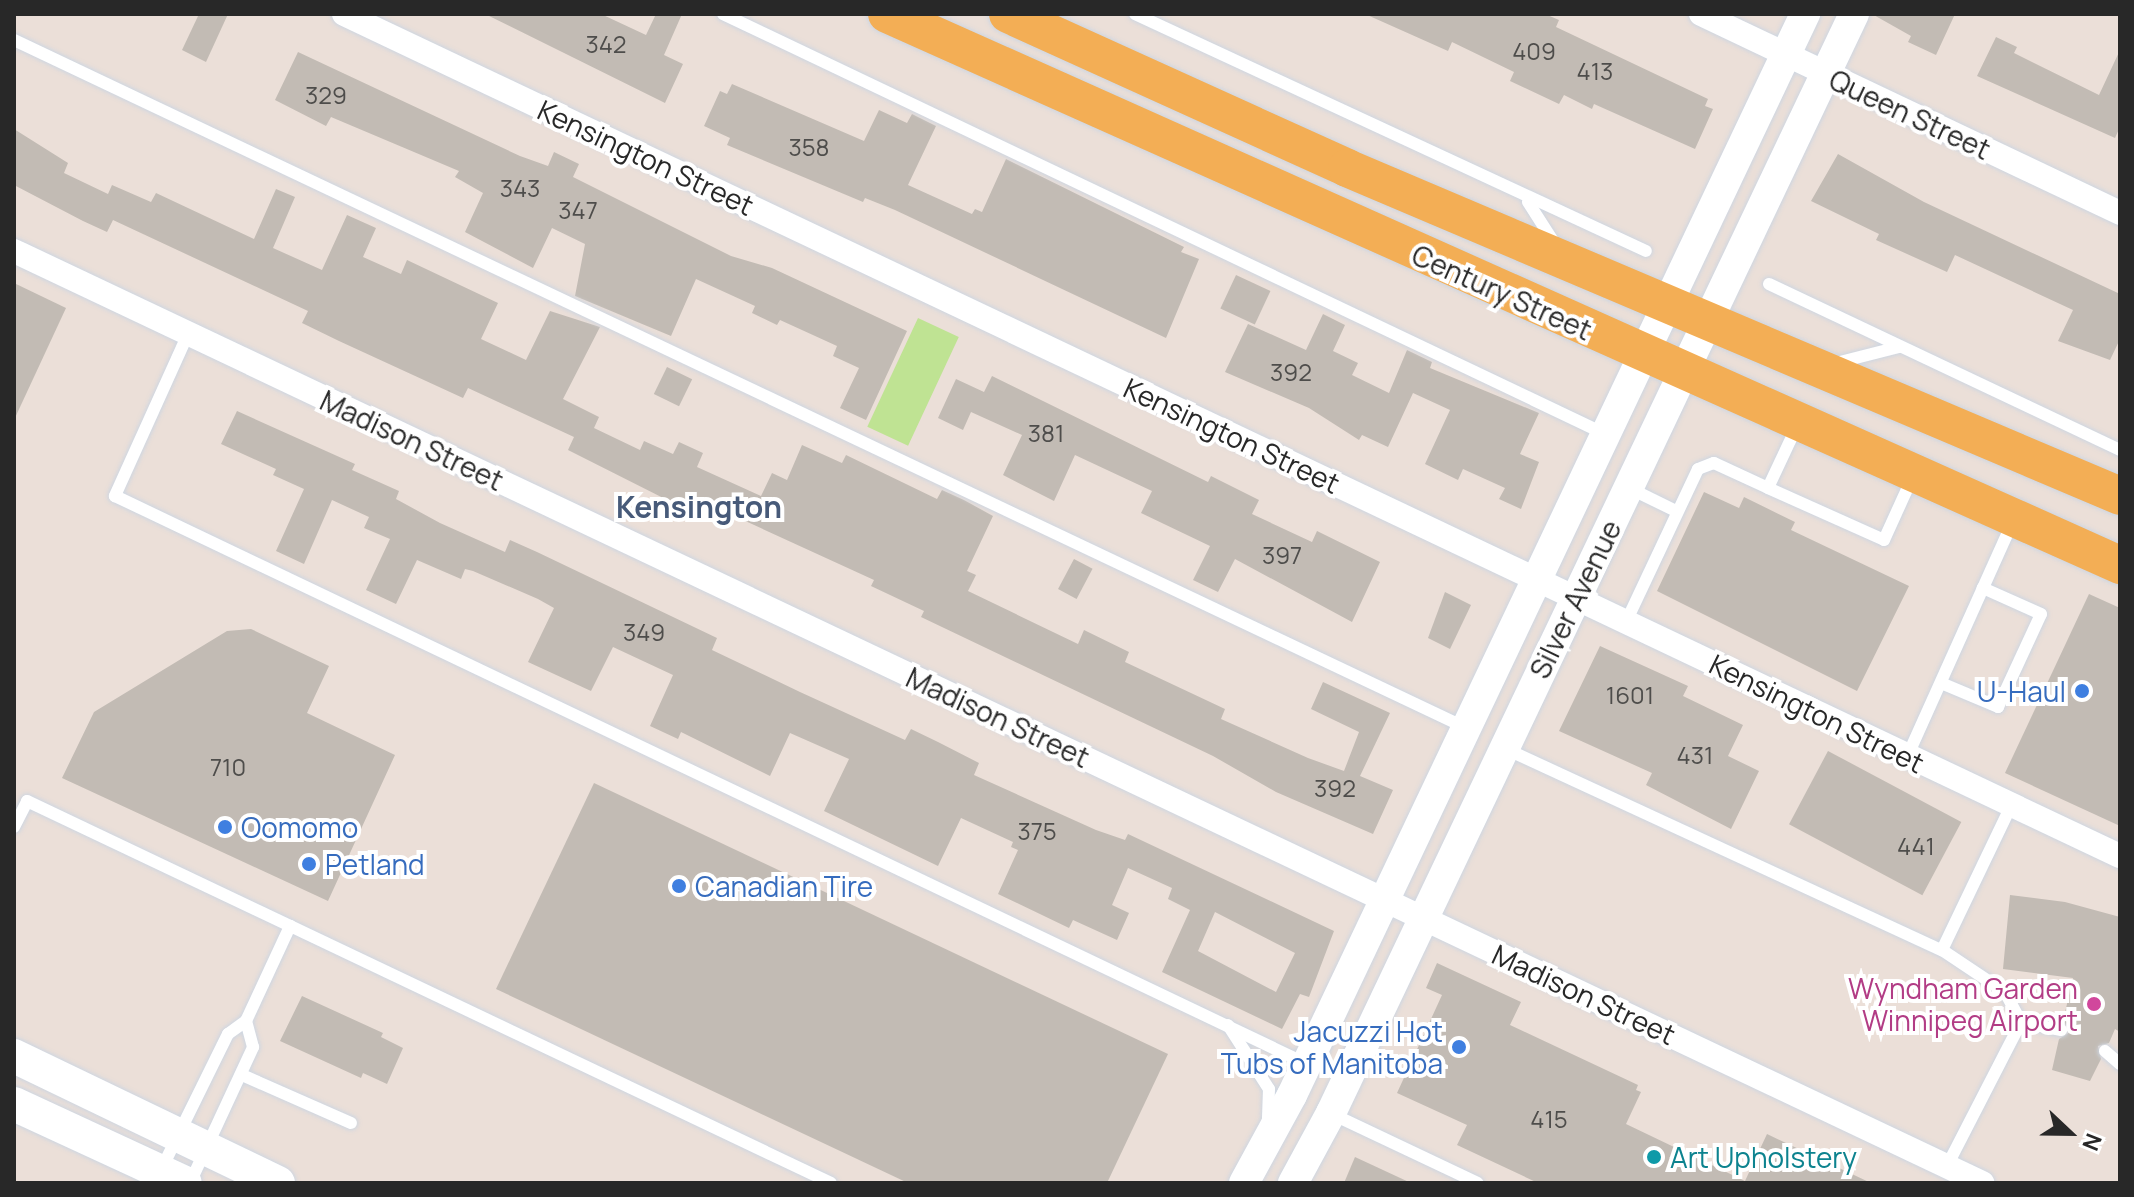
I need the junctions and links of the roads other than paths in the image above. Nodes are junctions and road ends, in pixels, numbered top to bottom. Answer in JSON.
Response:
{"nodes":[{"id":1,"x":344,"y":14,"type":"edge"},
{"id":2,"x":723,"y":14,"type":"edge"},
{"id":3,"x":887,"y":14,"type":"edge"},
{"id":4,"x":1008,"y":14,"type":"edge"},
{"id":5,"x":1135,"y":14,"type":"edge"},
{"id":6,"x":1701,"y":14,"type":"edge"},
{"id":7,"x":1805,"y":14,"type":"edge"},
{"id":8,"x":1854,"y":14,"type":"edge"},
{"id":9,"x":14,"y":40,"type":"edge"},
{"id":10,"x":1786,"y":54,"type":"junction"},
{"id":11,"x":1826,"y":74,"type":"junction"},
{"id":12,"x":1521,"y":196,"type":"junction"},
{"id":13,"x":2120,"y":213,"type":"edge"},
{"id":14,"x":14,"y":251,"type":"edge"},
{"id":15,"x":1646,"y":251,"type":"dead end"},
{"id":16,"x":1563,"y":256,"type":"junction"},
{"id":17,"x":1769,"y":284,"type":"dead end"},
{"id":18,"x":1669,"y":301,"type":"junction"},
{"id":19,"x":1711,"y":319,"type":"junction"},
{"id":20,"x":188,"y":334,"type":"junction"},
{"id":21,"x":1902,"y":347,"type":"junction"},
{"id":22,"x":1643,"y":355,"type":"junction"},
{"id":23,"x":1818,"y":364,"type":"junction"},
{"id":24,"x":1685,"y":374,"type":"junction"},
{"id":25,"x":1798,"y":423,"type":"junction"},
{"id":26,"x":1606,"y":434,"type":"junction"},
{"id":27,"x":2120,"y":450,"type":"edge"},
{"id":28,"x":1914,"y":473,"type":"junction"},
{"id":29,"x":1629,"y":488,"type":"junction"},
{"id":30,"x":1768,"y":488,"type":"junction"},
{"id":31,"x":2120,"y":496,"type":"edge"},
{"id":32,"x":1676,"y":511,"type":"junction"},
{"id":33,"x":2015,"y":516,"type":"junction"},
{"id":34,"x":2120,"y":565,"type":"edge"},
{"id":35,"x":1537,"y":580,"type":"junction"},
{"id":36,"x":1983,"y":588,"type":"junction"},
{"id":37,"x":1575,"y":597,"type":"junction"},
{"id":38,"x":1626,"y":622,"type":"junction"},
{"id":39,"x":1941,"y":683,"type":"junction"},
{"id":40,"x":1467,"y":728,"type":"junction"},
{"id":41,"x":1503,"y":748,"type":"junction"},
{"id":42,"x":1907,"y":757,"type":"junction"},
{"id":43,"x":2012,"y":804,"type":"junction"},
{"id":44,"x":14,"y":827,"type":"edge"},
{"id":45,"x":2120,"y":856,"type":"edge"},
{"id":46,"x":1385,"y":901,"type":"junction"},
{"id":47,"x":1423,"y":918,"type":"junction"},
{"id":48,"x":290,"y":926,"type":"junction"},
{"id":49,"x":1942,"y":950,"type":"junction"},
{"id":50,"x":246,"y":1021,"type":"junction"},
{"id":51,"x":2021,"y":1022,"type":"junction"},
{"id":52,"x":1226,"y":1023,"type":"junction"},
{"id":53,"x":2061,"y":1030,"type":"dead end"},
{"id":54,"x":2105,"y":1051,"type":"dead end"},
{"id":55,"x":14,"y":1056,"type":"edge"},
{"id":56,"x":1307,"y":1064,"type":"junction"},
{"id":57,"x":2120,"y":1064,"type":"edge"},
{"id":58,"x":242,"y":1075,"type":"junction"},
{"id":59,"x":14,"y":1104,"type":"edge"},
{"id":60,"x":1331,"y":1113,"type":"junction"},
{"id":61,"x":351,"y":1123,"type":"dead end"},
{"id":62,"x":195,"y":1140,"type":"junction"},
{"id":63,"x":1267,"y":1143,"type":"junction"},
{"id":64,"x":1947,"y":1166,"type":"junction"},
{"id":65,"x":172,"y":1180,"type":"edge"},
{"id":66,"x":278,"y":1183,"type":"edge"},
{"id":67,"x":831,"y":1183,"type":"edge"},
{"id":68,"x":1244,"y":1183,"type":"edge"},
{"id":69,"x":1293,"y":1183,"type":"edge"},
{"id":70,"x":1478,"y":1183,"type":"edge"},
{"id":71,"x":1982,"y":1183,"type":"edge"}],
"edges":[{"from":1,"to":35,"type":"street","name":"Kensington Street"},
{"from":2,"to":26,"type":"lane"},
{"from":3,"to":22,"type":"main road","name":"Century Street"},
{"from":4,"to":16,"type":"main road","name":"Century Street"},
{"from":5,"to":12,"type":"lane"},
{"from":6,"to":10,"type":"street","name":"Queen Street"},
{"from":7,"to":10,"type":"street","name":"Silver Avenue"},
{"from":8,"to":11,"type":"street","name":"Silver Avenue"},
{"from":9,"to":40,"type":"lane"},
{"from":10,"to":11,"type":"street","name":"Queen Street"},
{"from":10,"to":18,"type":"street","name":"Silver Avenue"},
{"from":11,"to":13,"type":"street","name":"Queen Street"},
{"from":11,"to":19,"type":"street","name":"Silver Avenue"},
{"from":12,"to":15,"type":"lane"},
{"from":12,"to":16,"type":"lane"},
{"from":14,"to":20,"type":"street","name":"Madison Street"},
{"from":16,"to":18,"type":"main road","name":"Century Street"},
{"from":17,"to":21,"type":"lane"},
{"from":18,"to":19,"type":"main road","name":"Century Street"},
{"from":18,"to":22,"type":"street","name":"Silver Avenue"},
{"from":19,"to":23,"type":"main road","name":"Century Street"},
{"from":19,"to":24,"type":"street","name":"Silver Avenue"},
{"from":20,"to":46,"type":"street","name":"Madison Street"},
{"from":20,"to":52,"type":"lane"},
{"from":21,"to":23,"type":"lane"},
{"from":21,"to":27,"type":"lane"},
{"from":22,"to":24,"type":"main road","name":"Century Street"},
{"from":22,"to":26,"type":"street","name":"Silver Avenue"},
{"from":23,"to":31,"type":"main road","name":"Century Street"},
{"from":24,"to":25,"type":"main road","name":"Century Street"},
{"from":24,"to":29,"type":"street","name":"Silver Avenue"},
{"from":25,"to":28,"type":"main road","name":"Century Street"},
{"from":25,"to":30,"type":"lane"},
{"from":26,"to":35,"type":"street","name":"Silver Avenue"},
{"from":28,"to":30,"type":"lane"},
{"from":28,"to":33,"type":"main road","name":"Century Street"},
{"from":29,"to":32,"type":"lane"},
{"from":29,"to":37,"type":"street","name":"Silver Avenue"},
{"from":30,"to":32,"type":"lane"},
{"from":32,"to":38,"type":"lane"},
{"from":33,"to":34,"type":"main road","name":"Century Street"},
{"from":33,"to":36,"type":"lane"},
{"from":35,"to":37,"type":"street","name":"Kensington Street"},
{"from":35,"to":40,"type":"street","name":"Silver Avenue"},
{"from":36,"to":39,"type":"lane"},
{"from":36,"to":39,"type":"lane"},
{"from":37,"to":38,"type":"street","name":"Kensington Street"},
{"from":37,"to":41,"type":"street","name":"Silver Avenue"},
{"from":38,"to":42,"type":"street","name":"Kensington Street"},
{"from":39,"to":42,"type":"lane"},
{"from":40,"to":46,"type":"street","name":"Silver Avenue"},
{"from":41,"to":47,"type":"street","name":"Silver Avenue"},
{"from":41,"to":49,"type":"lane"},
{"from":42,"to":43,"type":"street","name":"Kensington Street"},
{"from":43,"to":45,"type":"street","name":"Kensington Street"},
{"from":43,"to":49,"type":"lane"},
{"from":44,"to":48,"type":"lane"},
{"from":46,"to":47,"type":"street","name":"Madison Street"},
{"from":46,"to":56,"type":"street","name":"Silver Avenue"},
{"from":47,"to":60,"type":"street","name":"Silver Avenue"},
{"from":47,"to":64,"type":"street","name":"Madison Street"},
{"from":48,"to":50,"type":"lane"},
{"from":48,"to":67,"type":"lane"},
{"from":49,"to":51,"type":"lane"},
{"from":50,"to":58,"type":"lane"},
{"from":50,"to":62,"type":"lane"},
{"from":51,"to":53,"type":"lane"},
{"from":51,"to":64,"type":"lane"},
{"from":52,"to":56,"type":"lane"},
{"from":52,"to":63,"type":"lane"},
{"from":54,"to":57,"type":"lane"},
{"from":55,"to":62,"type":"main road"},
{"from":56,"to":63,"type":"street","name":"Silver Avenue"},
{"from":58,"to":61,"type":"lane"},
{"from":58,"to":62,"type":"lane"},
{"from":59,"to":65,"type":"main road"},
{"from":60,"to":69,"type":"street","name":"Silver Avenue"},
{"from":60,"to":70,"type":"lane"},
{"from":62,"to":65,"type":"lane"},
{"from":62,"to":65,"type":"lane"},
{"from":62,"to":66,"type":"main road"},
{"from":63,"to":68,"type":"street","name":"Silver Avenue"},
{"from":64,"to":71,"type":"street","name":"Madison Street"}]}
